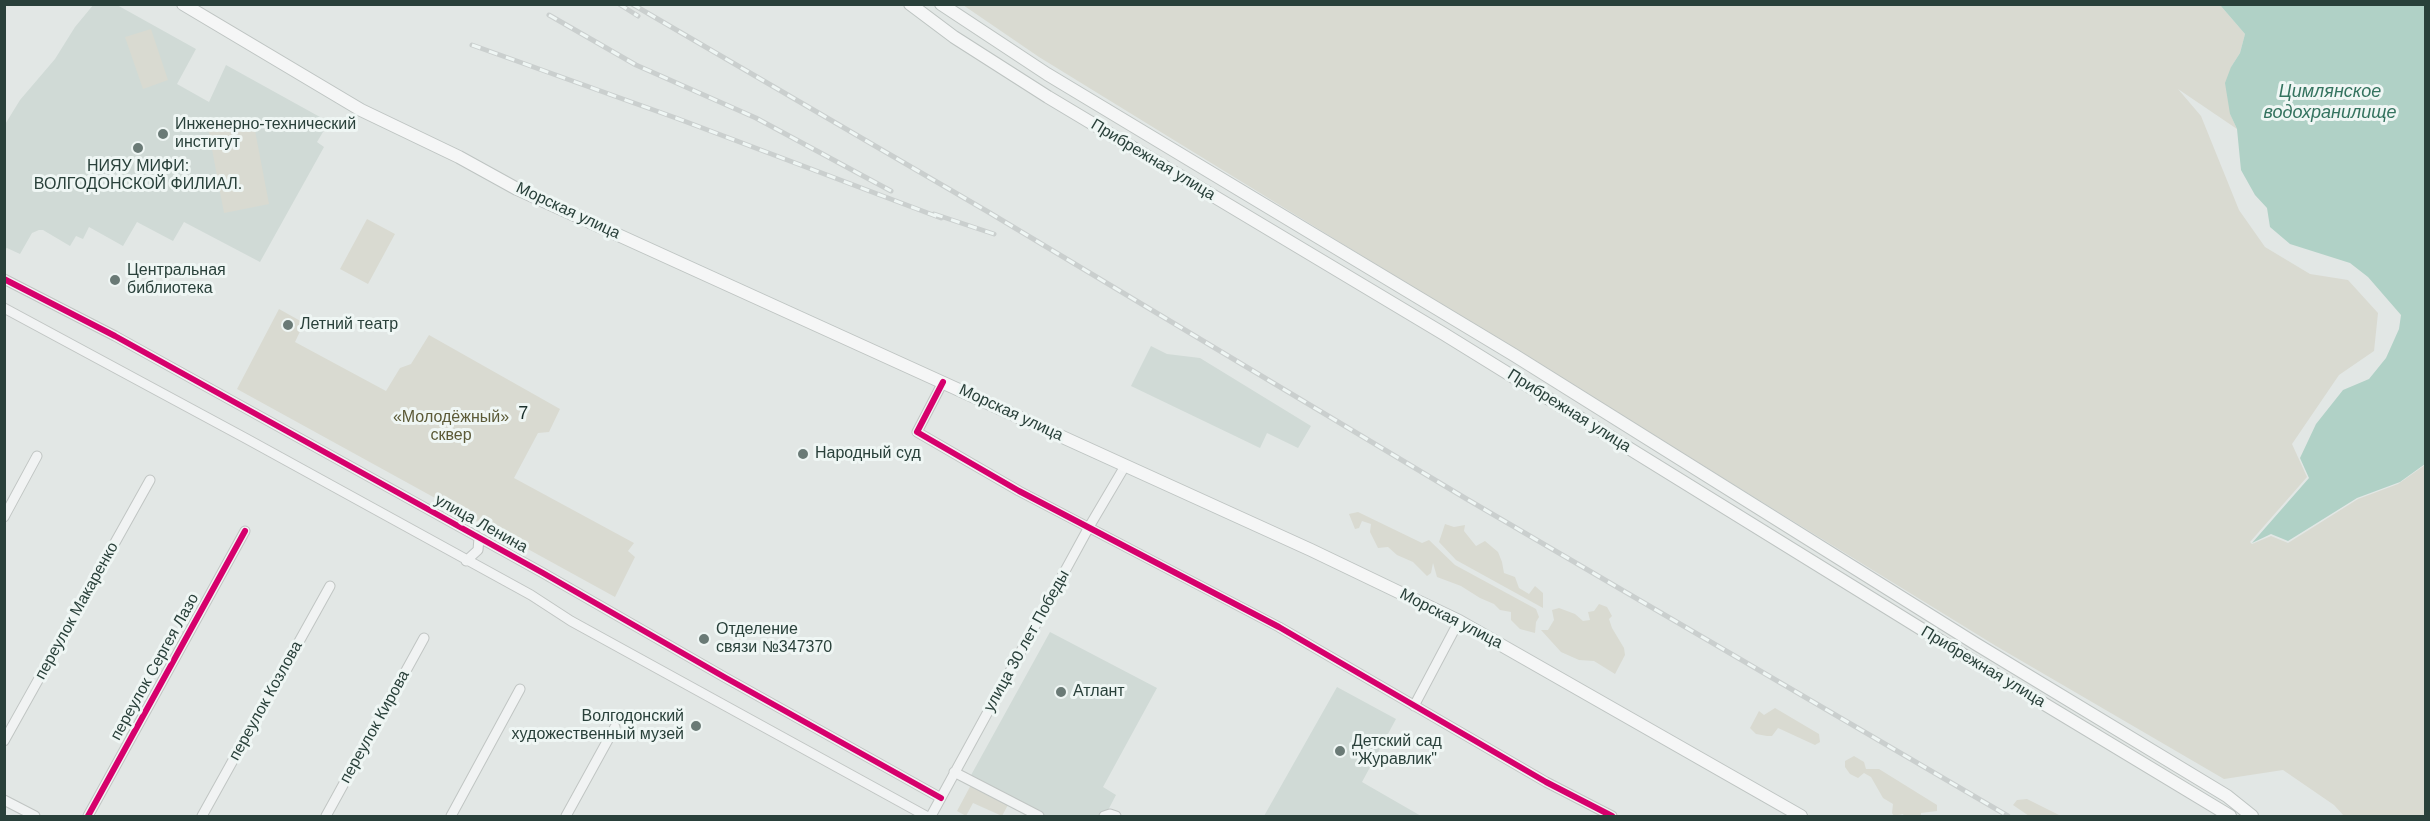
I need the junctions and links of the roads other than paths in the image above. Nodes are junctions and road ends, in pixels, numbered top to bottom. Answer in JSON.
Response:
{"nodes":[{"id":1,"x":183,"y":4,"type":"edge"},
{"id":2,"x":910,"y":4,"type":"edge"},
{"id":3,"x":940,"y":4,"type":"edge"},
{"id":4,"x":4,"y":279,"type":"edge"},
{"id":5,"x":4,"y":308,"type":"edge"},
{"id":6,"x":943,"y":382,"type":"junction"},
{"id":7,"x":37,"y":456,"type":"dead end"},
{"id":8,"x":1125,"y":466,"type":"junction"},
{"id":9,"x":150,"y":480,"type":"dead end"},
{"id":10,"x":4,"y":517,"type":"edge"},
{"id":11,"x":1089,"y":527,"type":"junction"},
{"id":12,"x":245,"y":531,"type":"dead end"},
{"id":13,"x":479,"y":538,"type":"junction"},
{"id":14,"x":466,"y":561,"type":"junction"},
{"id":15,"x":330,"y":586,"type":"dead end"},
{"id":16,"x":1459,"y":621,"type":"junction"},
{"id":17,"x":424,"y":638,"type":"dead end"},
{"id":18,"x":520,"y":689,"type":"dead end"},
{"id":19,"x":1414,"y":706,"type":"junction"},
{"id":20,"x":615,"y":727,"type":"dead end"},
{"id":21,"x":4,"y":741,"type":"edge"},
{"id":22,"x":954,"y":772,"type":"junction"},
{"id":23,"x":941,"y":798,"type":"junction"},
{"id":24,"x":4,"y":800,"type":"edge"},
{"id":25,"x":35,"y":816,"type":"edge"},
{"id":26,"x":88,"y":816,"type":"edge"},
{"id":27,"x":202,"y":816,"type":"edge"},
{"id":28,"x":326,"y":816,"type":"edge"},
{"id":29,"x":451,"y":816,"type":"edge"},
{"id":30,"x":566,"y":816,"type":"edge"},
{"id":31,"x":926,"y":816,"type":"edge"},
{"id":32,"x":931,"y":816,"type":"edge"},
{"id":33,"x":1040,"y":816,"type":"edge"},
{"id":34,"x":1104,"y":816,"type":"edge"},
{"id":35,"x":1116,"y":816,"type":"edge"},
{"id":36,"x":1612,"y":816,"type":"edge"},
{"id":37,"x":1801,"y":816,"type":"edge"},
{"id":38,"x":2230,"y":816,"type":"edge"},
{"id":39,"x":2252,"y":816,"type":"edge"}],
"edges":[{"from":1,"to":6,"type":"main road","name":"Морская улица"},
{"from":2,"to":38,"type":"main road","name":"Прибрежная улица"},
{"from":3,"to":39,"type":"main road","name":"Прибрежная улица"},
{"from":4,"to":13,"type":"street","name":"улица Ленина"},
{"from":5,"to":14,"type":"street"},
{"from":6,"to":8,"type":"main road","name":"Морская улица"},
{"from":6,"to":11,"type":"street"},
{"from":7,"to":10,"type":"street"},
{"from":8,"to":11,"type":"street","name":"улица 30 лет Победы"},
{"from":8,"to":16,"type":"main road","name":"Морская улица"},
{"from":9,"to":21,"type":"street","name":"переулок Макаренко"},
{"from":11,"to":19,"type":"street"},
{"from":11,"to":22,"type":"street","name":"улица 30 лет Победы"},
{"from":12,"to":26,"type":"street","name":"переулок Сергея Лазо"},
{"from":13,"to":14,"type":"street"},
{"from":13,"to":23,"type":"street","name":"улица Ленина"},
{"from":14,"to":31,"type":"street"},
{"from":15,"to":27,"type":"street","name":"переулок Козлова"},
{"from":16,"to":19,"type":"street"},
{"from":16,"to":37,"type":"main road","name":"Морская улица"},
{"from":17,"to":28,"type":"street","name":"переулок Кирова"},
{"from":18,"to":29,"type":"street"},
{"from":19,"to":36,"type":"street"},
{"from":20,"to":30,"type":"street"},
{"from":22,"to":23,"type":"street","name":"улица 30 лет Победы"},
{"from":22,"to":33,"type":"street"},
{"from":23,"to":32,"type":"street","name":"улица 30 лет Победы"},
{"from":24,"to":25,"type":"street"},
{"from":34,"to":35,"type":"street"}]}
